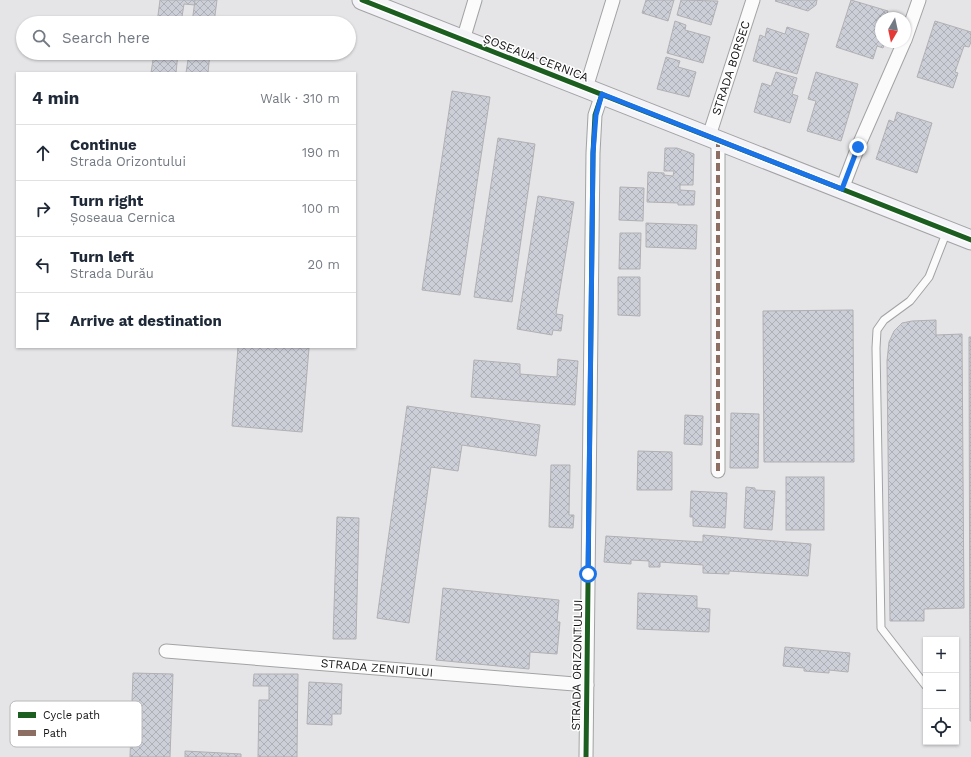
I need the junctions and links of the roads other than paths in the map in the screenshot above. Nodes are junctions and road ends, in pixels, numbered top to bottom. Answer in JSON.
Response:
{"nodes":[{"id":1,"x":362,"y":0,"type":"edge"},
{"id":2,"x":475,"y":0,"type":"edge"},
{"id":3,"x":612,"y":0,"type":"edge"},
{"id":4,"x":752,"y":0,"type":"edge"},
{"id":5,"x":919,"y":0,"type":"edge"},
{"id":6,"x":911,"y":23,"type":"edge"},
{"id":7,"x":463,"y":40,"type":"junction"},
{"id":8,"x":902,"y":48,"type":"edge"},
{"id":9,"x":594,"y":91,"type":"junction"},
{"id":10,"x":713,"y":138,"type":"junction"},
{"id":11,"x":842,"y":189,"type":"junction"},
{"id":12,"x":947,"y":231,"type":"junction"},
{"id":13,"x":971,"y":240,"type":"edge"},
{"id":14,"x":718,"y":472,"type":"dead end"},
{"id":15,"x":166,"y":651,"type":"dead end"},
{"id":16,"x":923,"y":682,"type":"edge"},
{"id":17,"x":587,"y":685,"type":"junction"},
{"id":18,"x":586,"y":757,"type":"edge"}],
"edges":[{"from":1,"to":7,"type":"street","name":"ȘOSEAUA CERNICA"},
{"from":2,"to":7,"type":"street"},
{"from":3,"to":9,"type":"street","name":"STRADA ORIZONTULUI"},
{"from":4,"to":10,"type":"street","name":"STRADA BORSEC"},
{"from":5,"to":6,"type":"street"},
{"from":7,"to":9,"type":"street","name":"ȘOSEAUA CERNICA"},
{"from":8,"to":11,"type":"street"},
{"from":9,"to":10,"type":"street","name":"ȘOSEAUA CERNICA"},
{"from":9,"to":17,"type":"street","name":"STRADA ORIZONTULUI"},
{"from":10,"to":11,"type":"street","name":"ȘOSEAUA CERNICA"},
{"from":10,"to":14,"type":"street","name":"STRADA BORSEC"},
{"from":11,"to":12,"type":"street","name":"ȘOSEAUA CERNICA"},
{"from":12,"to":13,"type":"street","name":"ȘOSEAUA CERNICA"},
{"from":12,"to":16,"type":"lane"},
{"from":15,"to":17,"type":"street","name":"STRADA ZENITULUI"},
{"from":17,"to":18,"type":"street","name":"STRADA ORIZONTULUI"}]}
